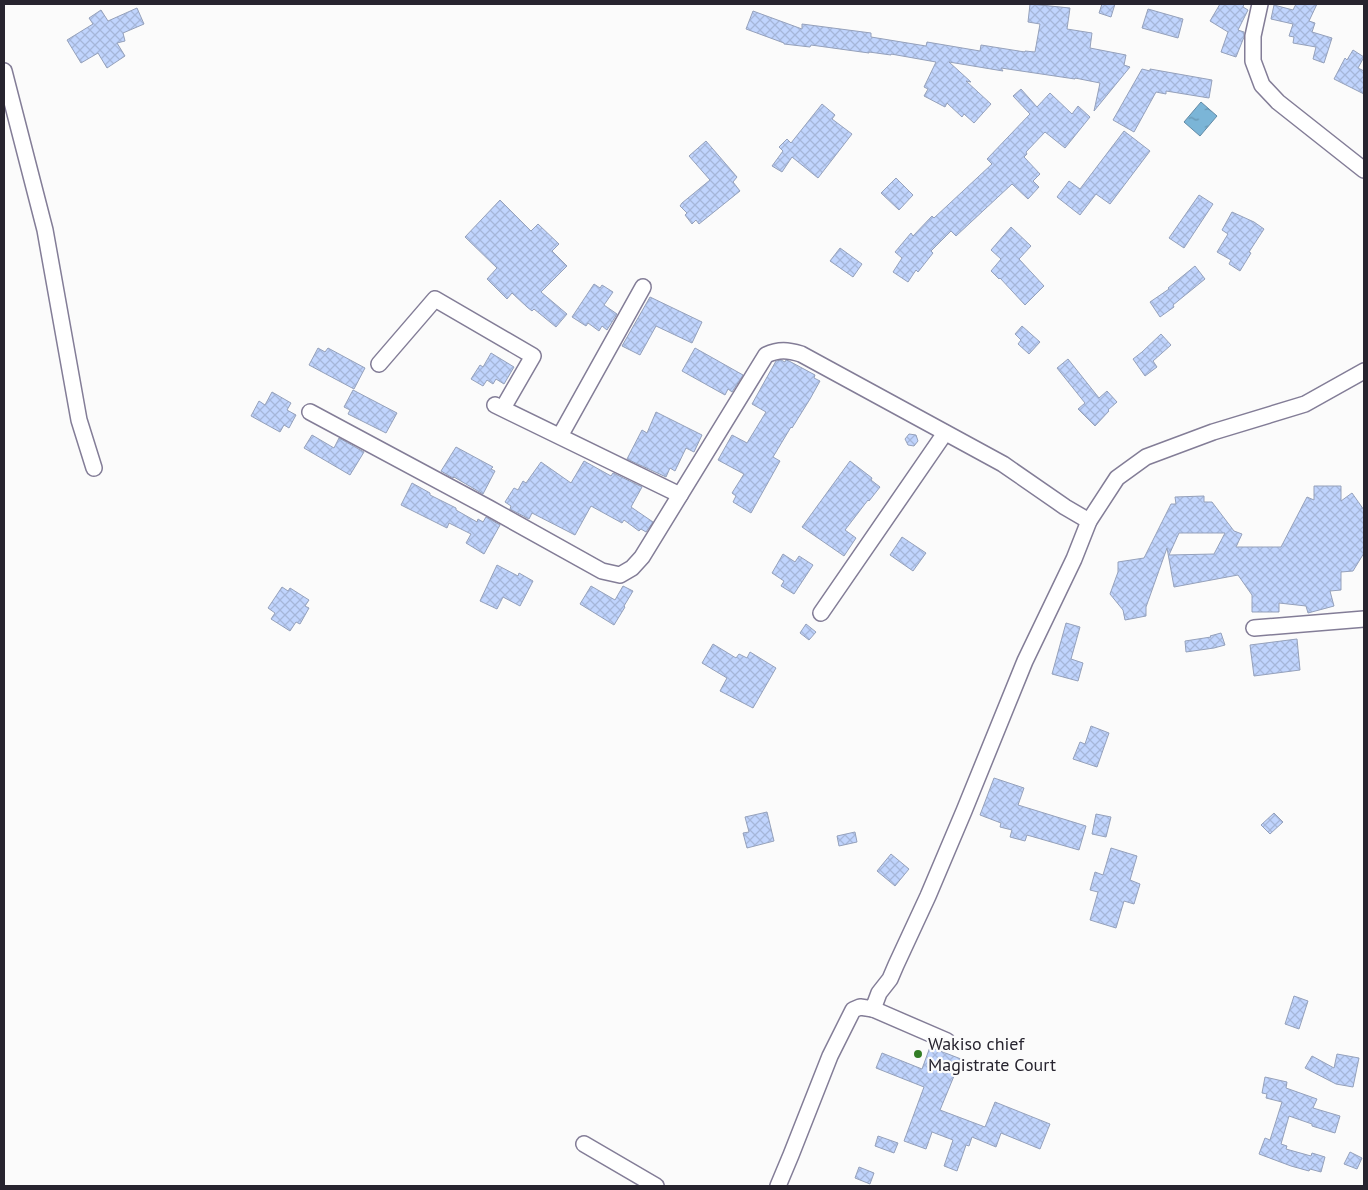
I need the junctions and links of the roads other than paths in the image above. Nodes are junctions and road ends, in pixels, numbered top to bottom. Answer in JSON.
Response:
{"nodes":[{"id":1,"x":1260,"y":4,"type":"edge"},
{"id":2,"x":4,"y":71,"type":"edge"},
{"id":3,"x":1364,"y":170,"type":"edge"},
{"id":4,"x":643,"y":287,"type":"dead end"},
{"id":5,"x":379,"y":364,"type":"dead end"},
{"id":6,"x":1364,"y":371,"type":"edge"},
{"id":7,"x":310,"y":412,"type":"dead end"},
{"id":8,"x":945,"y":433,"type":"junction"},
{"id":9,"x":560,"y":436,"type":"junction"},
{"id":10,"x":94,"y":468,"type":"dead end"},
{"id":11,"x":680,"y":494,"type":"junction"},
{"id":12,"x":1089,"y":521,"type":"junction"},
{"id":13,"x":821,"y":613,"type":"dead end"},
{"id":14,"x":1364,"y":619,"type":"edge"},
{"id":15,"x":1254,"y":628,"type":"dead end"},
{"id":16,"x":873,"y":1009,"type":"junction"},
{"id":17,"x":947,"y":1041,"type":"dead end"},
{"id":18,"x":584,"y":1144,"type":"dead end"},
{"id":19,"x":656,"y":1186,"type":"edge"},
{"id":20,"x":778,"y":1186,"type":"edge"}],
"edges":[{"from":1,"to":3,"type":"street"},
{"from":2,"to":10,"type":"street"},
{"from":4,"to":9,"type":"street"},
{"from":5,"to":9,"type":"street"},
{"from":6,"to":12,"type":"street"},
{"from":7,"to":11,"type":"street"},
{"from":8,"to":11,"type":"street"},
{"from":8,"to":12,"type":"street"},
{"from":8,"to":13,"type":"street"},
{"from":9,"to":11,"type":"street"},
{"from":12,"to":16,"type":"street"},
{"from":14,"to":15,"type":"street"},
{"from":16,"to":17,"type":"street"},
{"from":16,"to":20,"type":"street"},
{"from":18,"to":19,"type":"street"}]}
